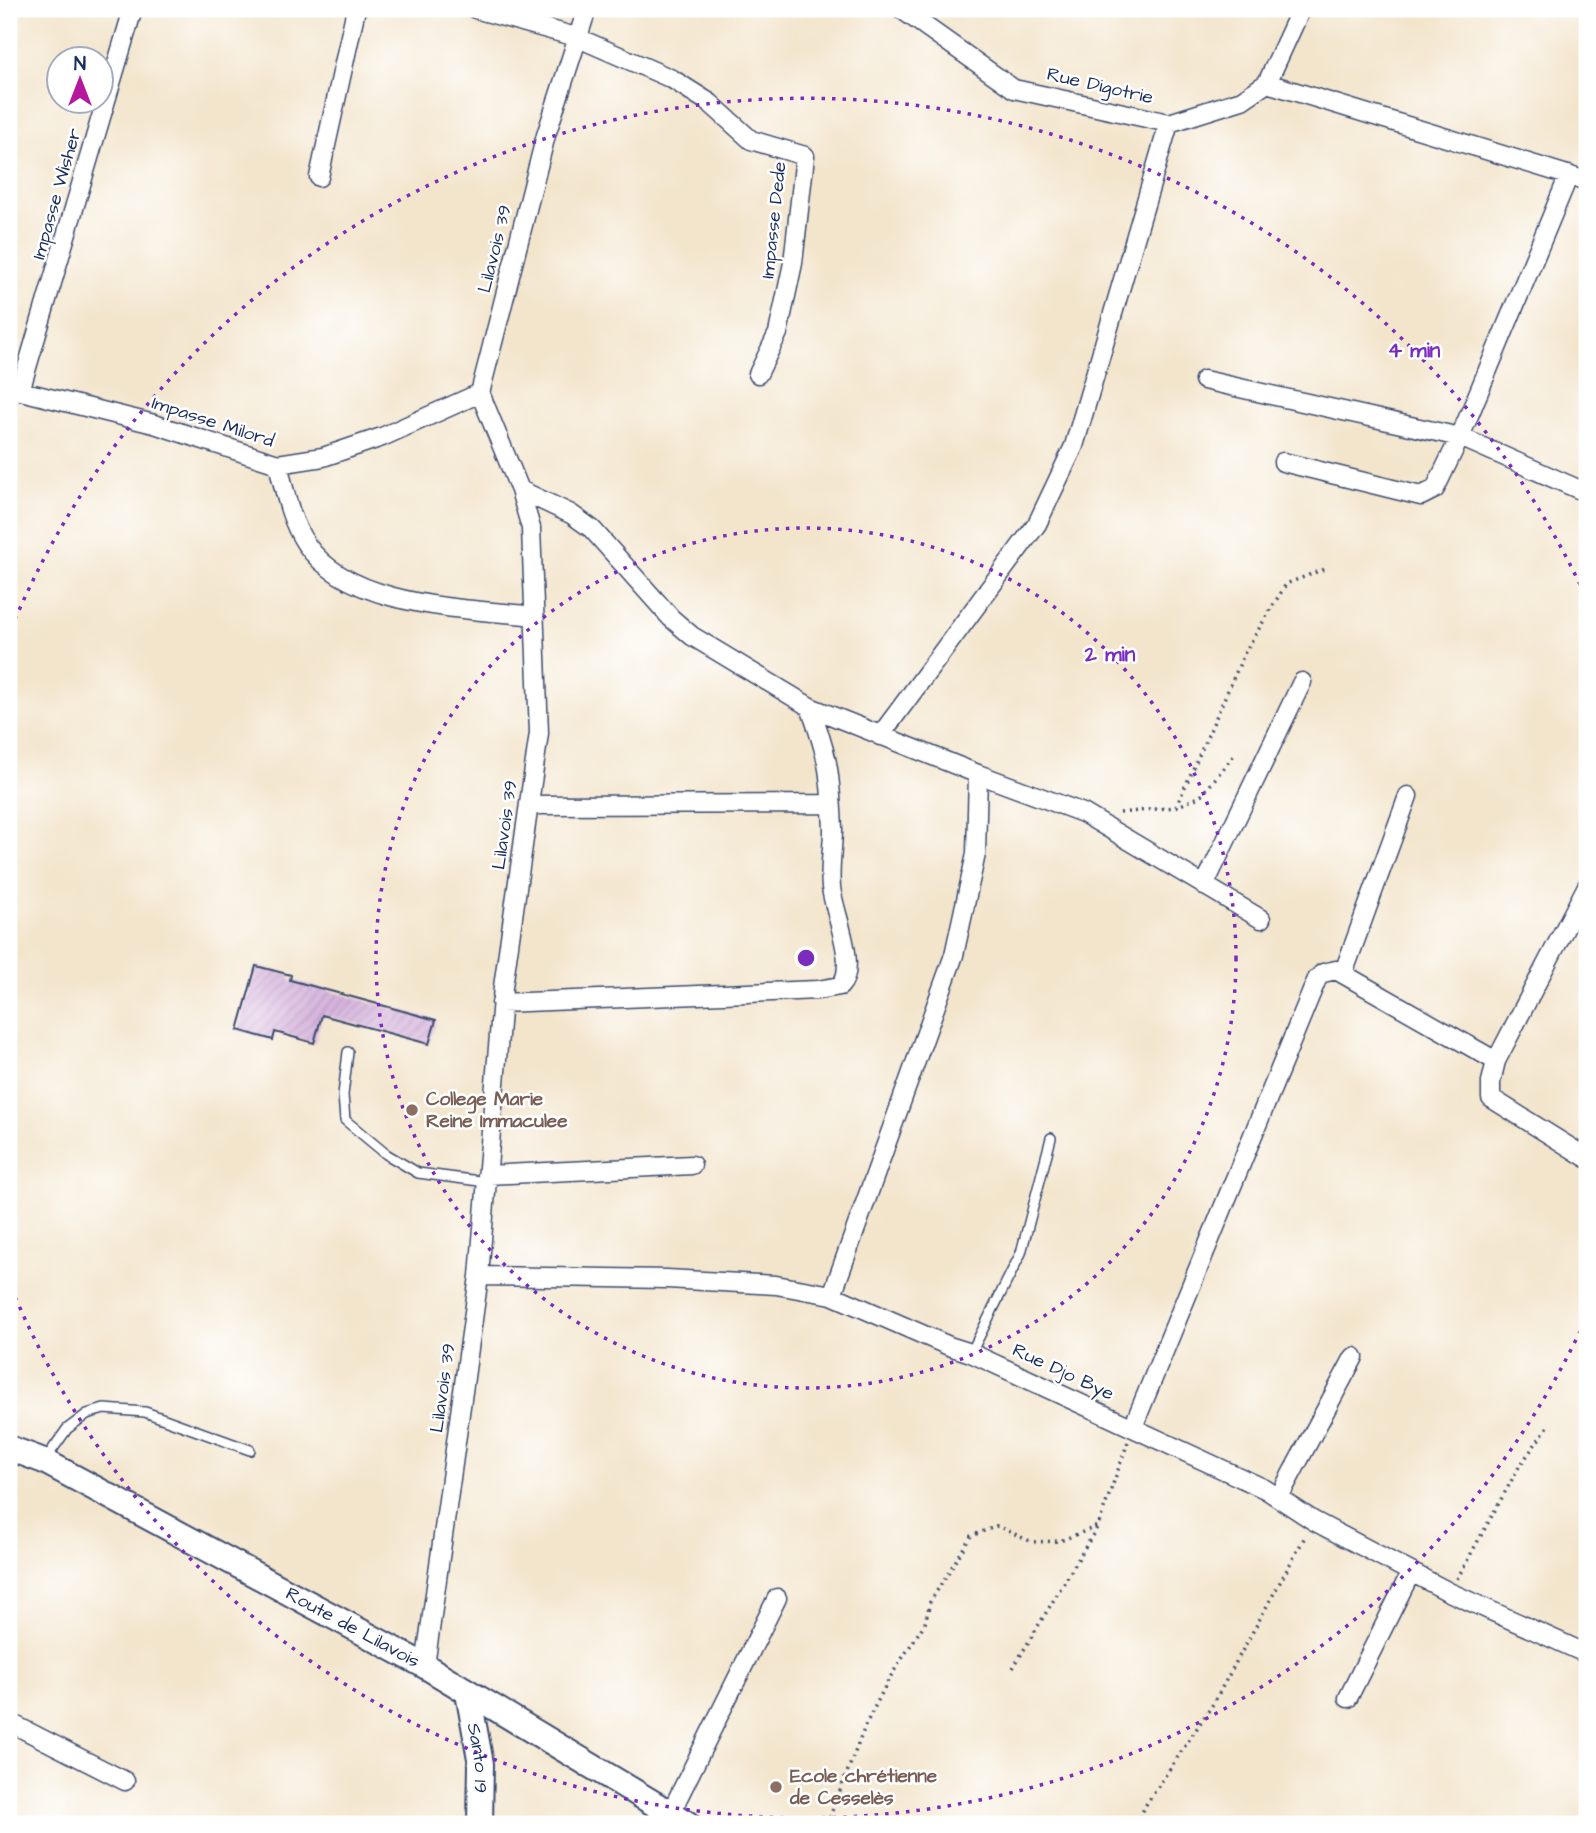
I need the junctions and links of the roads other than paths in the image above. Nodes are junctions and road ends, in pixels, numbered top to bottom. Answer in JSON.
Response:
{"nodes":[{"id":1,"x":133,"y":9,"type":"edge"},
{"id":2,"x":356,"y":9,"type":"edge"},
{"id":3,"x":475,"y":9,"type":"edge"},
{"id":4,"x":587,"y":9,"type":"edge"},
{"id":5,"x":901,"y":9,"type":"edge"},
{"id":6,"x":1301,"y":9,"type":"edge"},
{"id":7,"x":576,"y":37,"type":"junction"},
{"id":8,"x":1268,"y":83,"type":"junction"},
{"id":9,"x":1169,"y":123,"type":"junction"},
{"id":10,"x":1569,"y":174,"type":"junction"},
{"id":11,"x":319,"y":177,"type":"dead end"},
{"id":12,"x":1587,"y":181,"type":"edge"},
{"id":13,"x":758,"y":374,"type":"dead end"},
{"id":14,"x":1204,"y":380,"type":"dead end"},
{"id":15,"x":15,"y":389,"type":"edge"},
{"id":16,"x":480,"y":393,"type":"junction"},
{"id":17,"x":1460,"y":437,"type":"junction"},
{"id":18,"x":1283,"y":461,"type":"dead end"},
{"id":19,"x":278,"y":464,"type":"junction"},
{"id":20,"x":520,"y":490,"type":"junction"},
{"id":21,"x":1587,"y":493,"type":"edge"},
{"id":22,"x":534,"y":616,"type":"junction"},
{"id":23,"x":1301,"y":682,"type":"dead end"},
{"id":24,"x":810,"y":707,"type":"junction"},
{"id":25,"x":880,"y":736,"type":"junction"},
{"id":26,"x":978,"y":774,"type":"junction"},
{"id":27,"x":1408,"y":796,"type":"dead end"},
{"id":28,"x":831,"y":804,"type":"junction"},
{"id":29,"x":528,"y":805,"type":"junction"},
{"id":30,"x":1204,"y":886,"type":"junction"},
{"id":31,"x":1587,"y":886,"type":"edge"},
{"id":32,"x":1582,"y":906,"type":"edge"},
{"id":33,"x":1261,"y":919,"type":"dead end"},
{"id":34,"x":1343,"y":974,"type":"junction"},
{"id":35,"x":501,"y":1003,"type":"junction"},
{"id":36,"x":348,"y":1052,"type":"dead end"},
{"id":37,"x":1496,"y":1061,"type":"junction"},
{"id":38,"x":1051,"y":1138,"type":"dead end"},
{"id":39,"x":1587,"y":1158,"type":"edge"},
{"id":40,"x":692,"y":1165,"type":"dead end"},
{"id":41,"x":487,"y":1179,"type":"junction"},
{"id":42,"x":480,"y":1276,"type":"junction"},
{"id":43,"x":832,"y":1295,"type":"junction"},
{"id":44,"x":971,"y":1353,"type":"junction"},
{"id":45,"x":1354,"y":1357,"type":"dead end"},
{"id":46,"x":1133,"y":1427,"type":"junction"},
{"id":47,"x":9,"y":1448,"type":"edge"},
{"id":48,"x":250,"y":1450,"type":"dead end"},
{"id":49,"x":44,"y":1461,"type":"junction"},
{"id":50,"x":1279,"y":1497,"type":"junction"},
{"id":51,"x":1411,"y":1572,"type":"junction"},
{"id":52,"x":777,"y":1598,"type":"dead end"},
{"id":53,"x":1587,"y":1654,"type":"edge"},
{"id":54,"x":425,"y":1666,"type":"junction"},
{"id":55,"x":468,"y":1693,"type":"junction"},
{"id":56,"x":1348,"y":1698,"type":"dead end"},
{"id":57,"x":9,"y":1722,"type":"edge"},
{"id":58,"x":125,"y":1781,"type":"dead end"},
{"id":59,"x":679,"y":1819,"type":"edge"},
{"id":60,"x":480,"y":1824,"type":"edge"}],
"edges":[{"from":1,"to":15,"type":"street","name":"Impasse Wisher"},
{"from":2,"to":11,"type":"street"},
{"from":3,"to":7,"type":"street"},
{"from":4,"to":7,"type":"street","name":"Lilavois 39"},
{"from":5,"to":9,"type":"street","name":"Rue Digotrie"},
{"from":6,"to":8,"type":"street"},
{"from":7,"to":13,"type":"street","name":"Impasse Dede"},
{"from":7,"to":16,"type":"street","name":"Lilavois 39"},
{"from":8,"to":9,"type":"street","name":"Rue Digotrie"},
{"from":8,"to":10,"type":"street"},
{"from":9,"to":25,"type":"street"},
{"from":10,"to":12,"type":"street"},
{"from":10,"to":17,"type":"street"},
{"from":14,"to":17,"type":"street"},
{"from":15,"to":19,"type":"street","name":"Impasse Milord"},
{"from":16,"to":19,"type":"street","name":"Impasse Milord"},
{"from":16,"to":20,"type":"street","name":"Lilavois 39"},
{"from":17,"to":18,"type":"street"},
{"from":17,"to":21,"type":"street"},
{"from":19,"to":22,"type":"street"},
{"from":20,"to":22,"type":"street","name":"Lilavois 39"},
{"from":20,"to":24,"type":"street"},
{"from":22,"to":29,"type":"street","name":"Lilavois 39"},
{"from":23,"to":30,"type":"street"},
{"from":24,"to":25,"type":"street"},
{"from":24,"to":28,"type":"street"},
{"from":25,"to":26,"type":"street"},
{"from":26,"to":30,"type":"street"},
{"from":26,"to":43,"type":"street"},
{"from":27,"to":34,"type":"street"},
{"from":28,"to":29,"type":"street"},
{"from":28,"to":35,"type":"street"},
{"from":29,"to":35,"type":"street","name":"Lilavois 39"},
{"from":30,"to":33,"type":"street"},
{"from":31,"to":32,"type":"street"},
{"from":32,"to":37,"type":"street"},
{"from":34,"to":37,"type":"street"},
{"from":34,"to":46,"type":"street"},
{"from":35,"to":41,"type":"street","name":"Lilavois 39"},
{"from":36,"to":41,"type":"lane"},
{"from":37,"to":39,"type":"street"},
{"from":38,"to":44,"type":"lane"},
{"from":40,"to":41,"type":"street"},
{"from":41,"to":42,"type":"street","name":"Lilavois 39"},
{"from":42,"to":43,"type":"street","name":"Rue Djo Bye"},
{"from":42,"to":54,"type":"street","name":"Lilavois 39"},
{"from":43,"to":44,"type":"street","name":"Rue Djo Bye"},
{"from":44,"to":46,"type":"street","name":"Rue Djo Bye"},
{"from":45,"to":50,"type":"street"},
{"from":46,"to":50,"type":"street","name":"Rue Djo Bye"},
{"from":47,"to":49,"type":"main road","name":"Route de Lilavois"},
{"from":48,"to":49,"type":"lane"},
{"from":49,"to":54,"type":"main road","name":"Route de Lilavois"},
{"from":50,"to":51,"type":"street","name":"Rue Djo Bye"},
{"from":51,"to":53,"type":"street","name":"Rue Djo Bye"},
{"from":51,"to":56,"type":"street"},
{"from":52,"to":59,"type":"street"},
{"from":54,"to":55,"type":"main road","name":"Route de Lilavois"},
{"from":55,"to":59,"type":"main road","name":"Route de Lilavois"},
{"from":55,"to":60,"type":"main road","name":"Santo 19"},
{"from":57,"to":58,"type":"street"}]}
